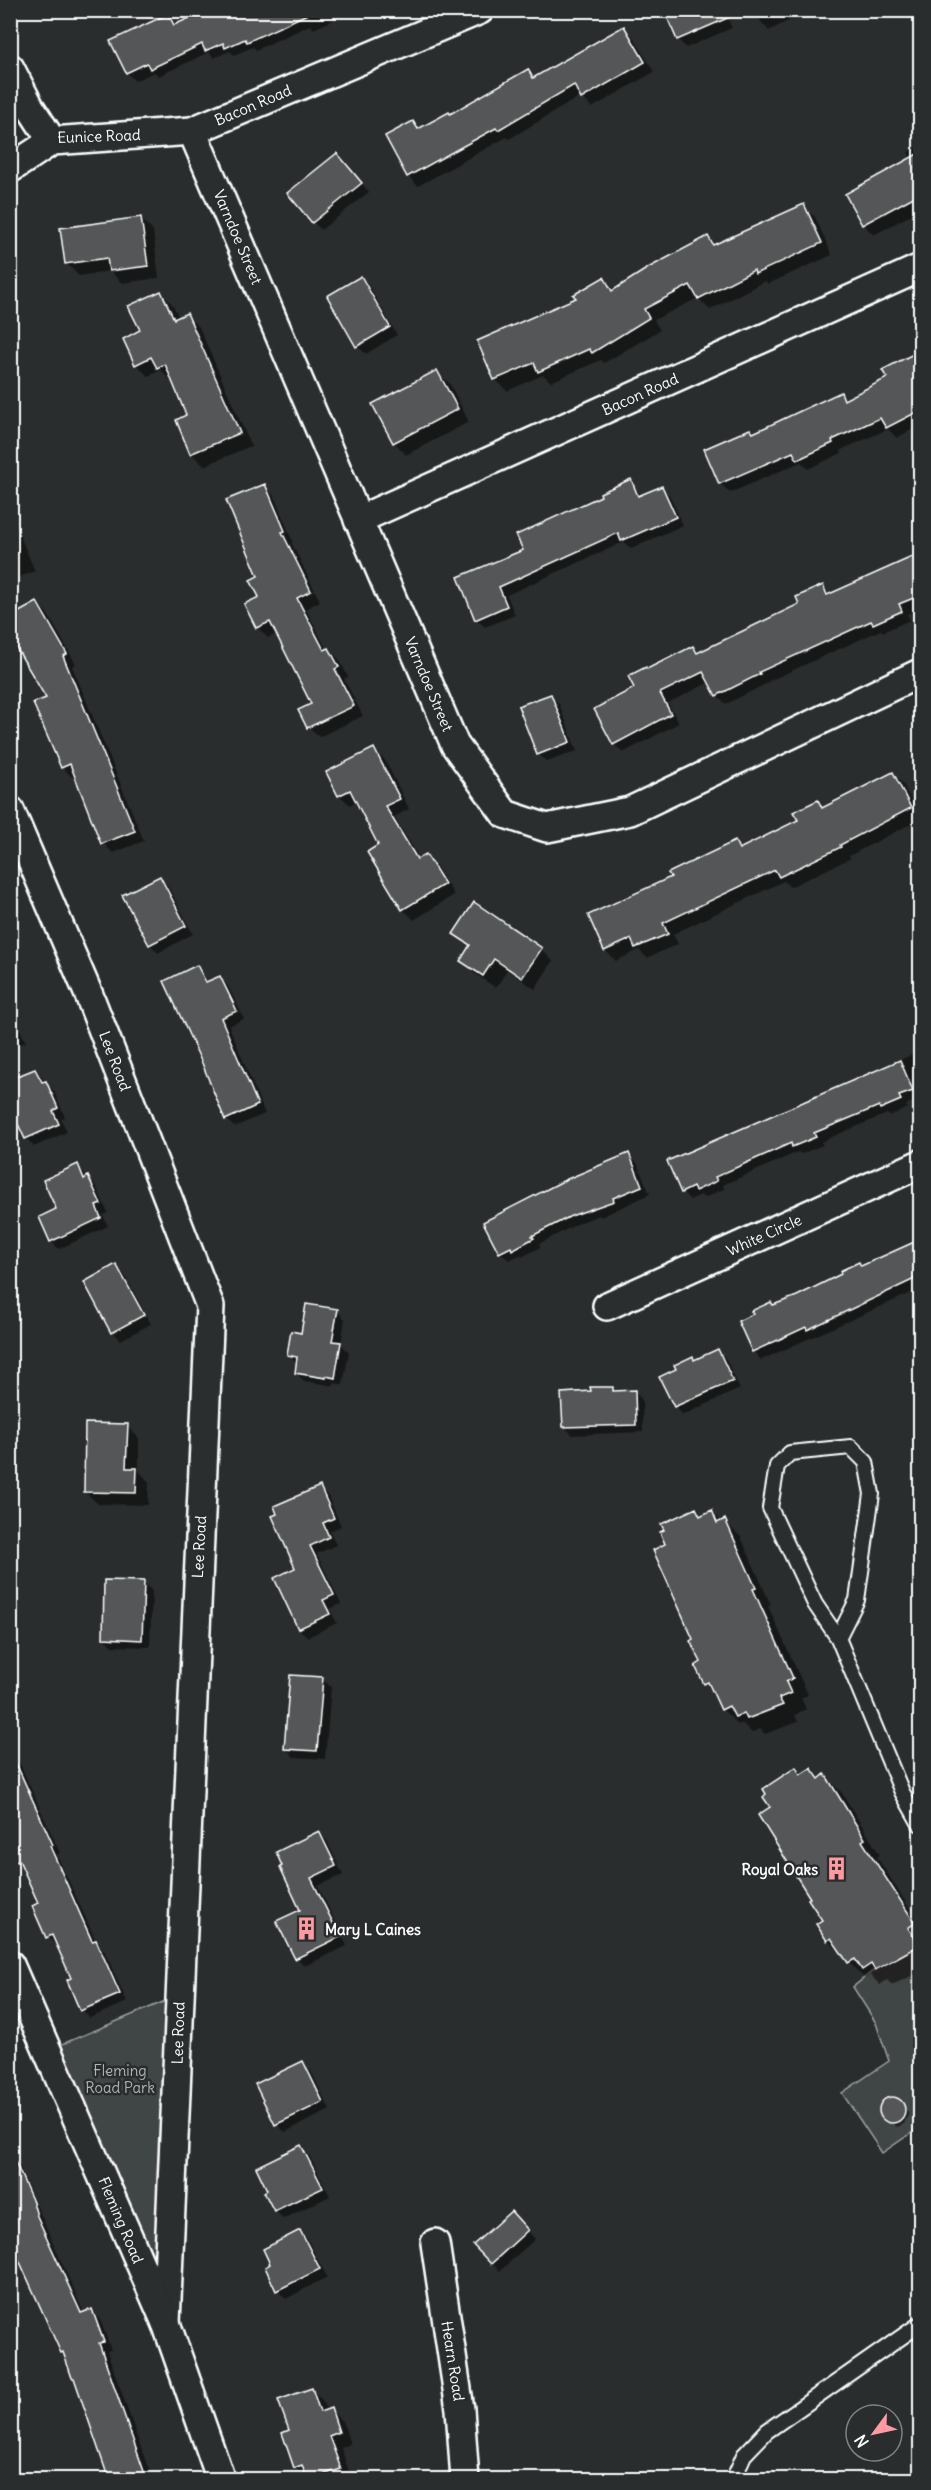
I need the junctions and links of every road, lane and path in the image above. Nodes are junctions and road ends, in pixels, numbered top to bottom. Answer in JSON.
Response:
{"nodes":[{"id":1,"x":480,"y":10,"type":"edge"},
{"id":2,"x":10,"y":68,"type":"edge"},
{"id":3,"x":192,"y":131,"type":"junction"},
{"id":4,"x":52,"y":141,"type":"junction"},
{"id":5,"x":10,"y":169,"type":"edge"},
{"id":6,"x":921,"y":268,"type":"edge"},
{"id":7,"x":358,"y":520,"type":"junction"},
{"id":8,"x":921,"y":673,"type":"edge"},
{"id":9,"x":10,"y":810,"type":"edge"},
{"id":10,"x":921,"y":1164,"type":"edge"},
{"id":11,"x":607,"y":1306,"type":"dead end"},
{"id":12,"x":838,"y":1638,"type":"junction"},
{"id":13,"x":921,"y":1824,"type":"edge"},
{"id":14,"x":10,"y":1965,"type":"edge"},
{"id":15,"x":435,"y":2243,"type":"dead end"},
{"id":16,"x":166,"y":2323,"type":"junction"},
{"id":17,"x":921,"y":2324,"type":"edge"},
{"id":18,"x":221,"y":2480,"type":"edge"},
{"id":19,"x":465,"y":2480,"type":"edge"},
{"id":20,"x":733,"y":2480,"type":"edge"}],
"edges":[{"from":1,"to":3,"type":"street","name":"Bacon Road"},
{"from":2,"to":4,"type":"street","name":"Eunice Road"},
{"from":3,"to":4,"type":"street","name":"Eunice Road"},
{"from":3,"to":7,"type":"street","name":"Varndoe Street"},
{"from":4,"to":5,"type":"street"},
{"from":6,"to":7,"type":"street","name":"Bacon Road"},
{"from":7,"to":8,"type":"street","name":"Varndoe Street"},
{"from":9,"to":16,"type":"street","name":"Lee Road"},
{"from":10,"to":11,"type":"street","name":"White Circle"},
{"from":12,"to":12,"type":"lane"},
{"from":12,"to":13,"type":"lane"},
{"from":14,"to":16,"type":"street","name":"Fleming Road"},
{"from":15,"to":19,"type":"street","name":"Hearn Road"},
{"from":16,"to":18,"type":"street","name":"Fleming Road"},
{"from":17,"to":20,"type":"lane"}]}
